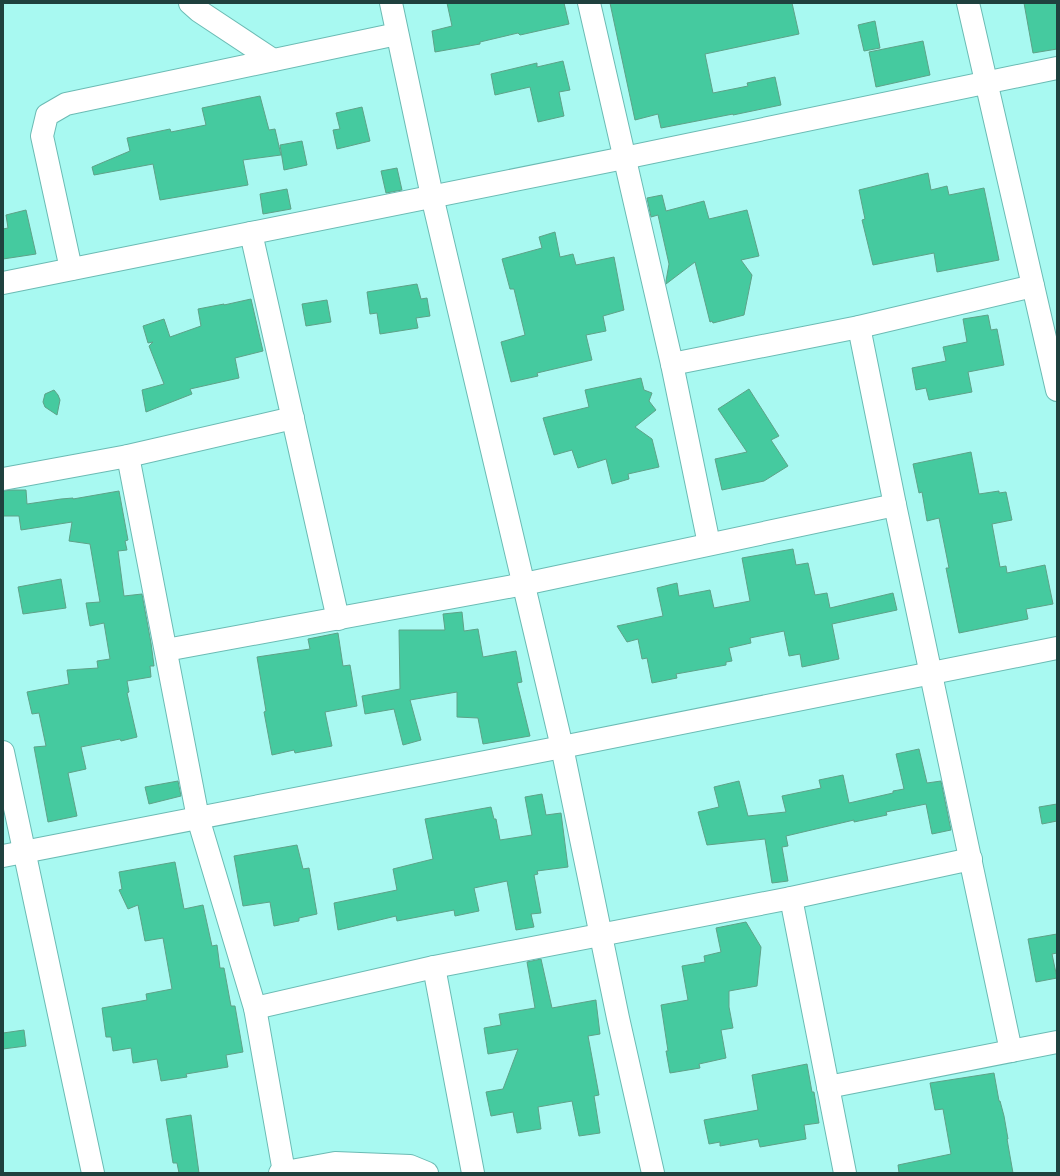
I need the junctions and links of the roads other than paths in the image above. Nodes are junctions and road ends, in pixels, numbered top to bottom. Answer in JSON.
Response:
{"nodes":[{"id":1,"x":190,"y":3,"type":"edge"},
{"id":2,"x":390,"y":3,"type":"edge"},
{"id":3,"x":589,"y":3,"type":"edge"},
{"id":4,"x":968,"y":3,"type":"edge"},
{"id":5,"x":397,"y":34,"type":"junction"},
{"id":6,"x":273,"y":60,"type":"junction"},
{"id":7,"x":1057,"y":68,"type":"edge"},
{"id":8,"x":987,"y":81,"type":"junction"},
{"id":9,"x":624,"y":158,"type":"junction"},
{"id":10,"x":432,"y":196,"type":"junction"},
{"id":11,"x":251,"y":233,"type":"junction"},
{"id":12,"x":71,"y":269,"type":"junction"},
{"id":13,"x":3,"y":283,"type":"edge"},
{"id":14,"x":1033,"y":286,"type":"junction"},
{"id":15,"x":860,"y":327,"type":"junction"},
{"id":16,"x":672,"y":364,"type":"junction"},
{"id":17,"x":1057,"y":390,"type":"edge"},
{"id":18,"x":293,"y":418,"type":"junction"},
{"id":19,"x":128,"y":456,"type":"junction"},
{"id":20,"x":3,"y":478,"type":"edge"},
{"id":21,"x":895,"y":505,"type":"junction"},
{"id":22,"x":709,"y":544,"type":"junction"},
{"id":23,"x":524,"y":584,"type":"junction"},
{"id":24,"x":338,"y":619,"type":"junction"},
{"id":25,"x":1057,"y":648,"type":"edge"},
{"id":26,"x":166,"y":650,"type":"junction"},
{"id":27,"x":932,"y":673,"type":"junction"},
{"id":28,"x":562,"y":747,"type":"junction"},
{"id":29,"x":3,"y":752,"type":"edge"},
{"id":30,"x":198,"y":818,"type":"junction"},
{"id":31,"x":25,"y":852,"type":"junction"},
{"id":32,"x":3,"y":856,"type":"edge"},
{"id":33,"x":971,"y":859,"type":"junction"},
{"id":34,"x":791,"y":898,"type":"junction"},
{"id":35,"x":601,"y":934,"type":"junction"},
{"id":36,"x":434,"y":968,"type":"junction"},
{"id":37,"x":255,"y":1008,"type":"junction"},
{"id":38,"x":1057,"y":1042,"type":"edge"},
{"id":39,"x":1011,"y":1051,"type":"junction"},
{"id":40,"x":828,"y":1087,"type":"junction"},
{"id":41,"x":282,"y":1172,"type":"edge"},
{"id":42,"x":93,"y":1173,"type":"edge"},
{"id":43,"x":427,"y":1173,"type":"edge"},
{"id":44,"x":473,"y":1173,"type":"edge"},
{"id":45,"x":653,"y":1173,"type":"edge"},
{"id":46,"x":845,"y":1173,"type":"edge"}],
"edges":[{"from":1,"to":6,"type":"street"},
{"from":2,"to":5,"type":"street"},
{"from":3,"to":9,"type":"street"},
{"from":4,"to":8,"type":"street"},
{"from":5,"to":6,"type":"street"},
{"from":5,"to":10,"type":"street"},
{"from":6,"to":12,"type":"street"},
{"from":7,"to":8,"type":"street"},
{"from":8,"to":9,"type":"street"},
{"from":8,"to":14,"type":"street"},
{"from":9,"to":10,"type":"street"},
{"from":9,"to":16,"type":"street"},
{"from":10,"to":11,"type":"street"},
{"from":10,"to":23,"type":"street"},
{"from":11,"to":12,"type":"street"},
{"from":11,"to":18,"type":"street"},
{"from":12,"to":13,"type":"street"},
{"from":14,"to":15,"type":"street"},
{"from":14,"to":17,"type":"street"},
{"from":15,"to":16,"type":"street"},
{"from":15,"to":21,"type":"street"},
{"from":16,"to":22,"type":"street"},
{"from":18,"to":19,"type":"street"},
{"from":18,"to":24,"type":"street"},
{"from":19,"to":20,"type":"street"},
{"from":19,"to":26,"type":"street"},
{"from":21,"to":22,"type":"street"},
{"from":21,"to":27,"type":"street"},
{"from":22,"to":23,"type":"street"},
{"from":23,"to":24,"type":"street"},
{"from":23,"to":28,"type":"street"},
{"from":24,"to":26,"type":"street"},
{"from":25,"to":27,"type":"street"},
{"from":26,"to":30,"type":"street"},
{"from":27,"to":28,"type":"street"},
{"from":27,"to":33,"type":"street"},
{"from":28,"to":30,"type":"street"},
{"from":28,"to":35,"type":"street"},
{"from":29,"to":31,"type":"street"},
{"from":30,"to":31,"type":"street"},
{"from":30,"to":37,"type":"street"},
{"from":31,"to":32,"type":"street"},
{"from":31,"to":42,"type":"street"},
{"from":33,"to":34,"type":"street"},
{"from":33,"to":39,"type":"street"},
{"from":34,"to":35,"type":"street"},
{"from":34,"to":40,"type":"street"},
{"from":35,"to":36,"type":"street"},
{"from":35,"to":45,"type":"street"},
{"from":36,"to":37,"type":"street"},
{"from":36,"to":44,"type":"street"},
{"from":37,"to":41,"type":"street"},
{"from":38,"to":39,"type":"street"},
{"from":39,"to":40,"type":"street"},
{"from":40,"to":46,"type":"street"},
{"from":41,"to":43,"type":"street"}]}
